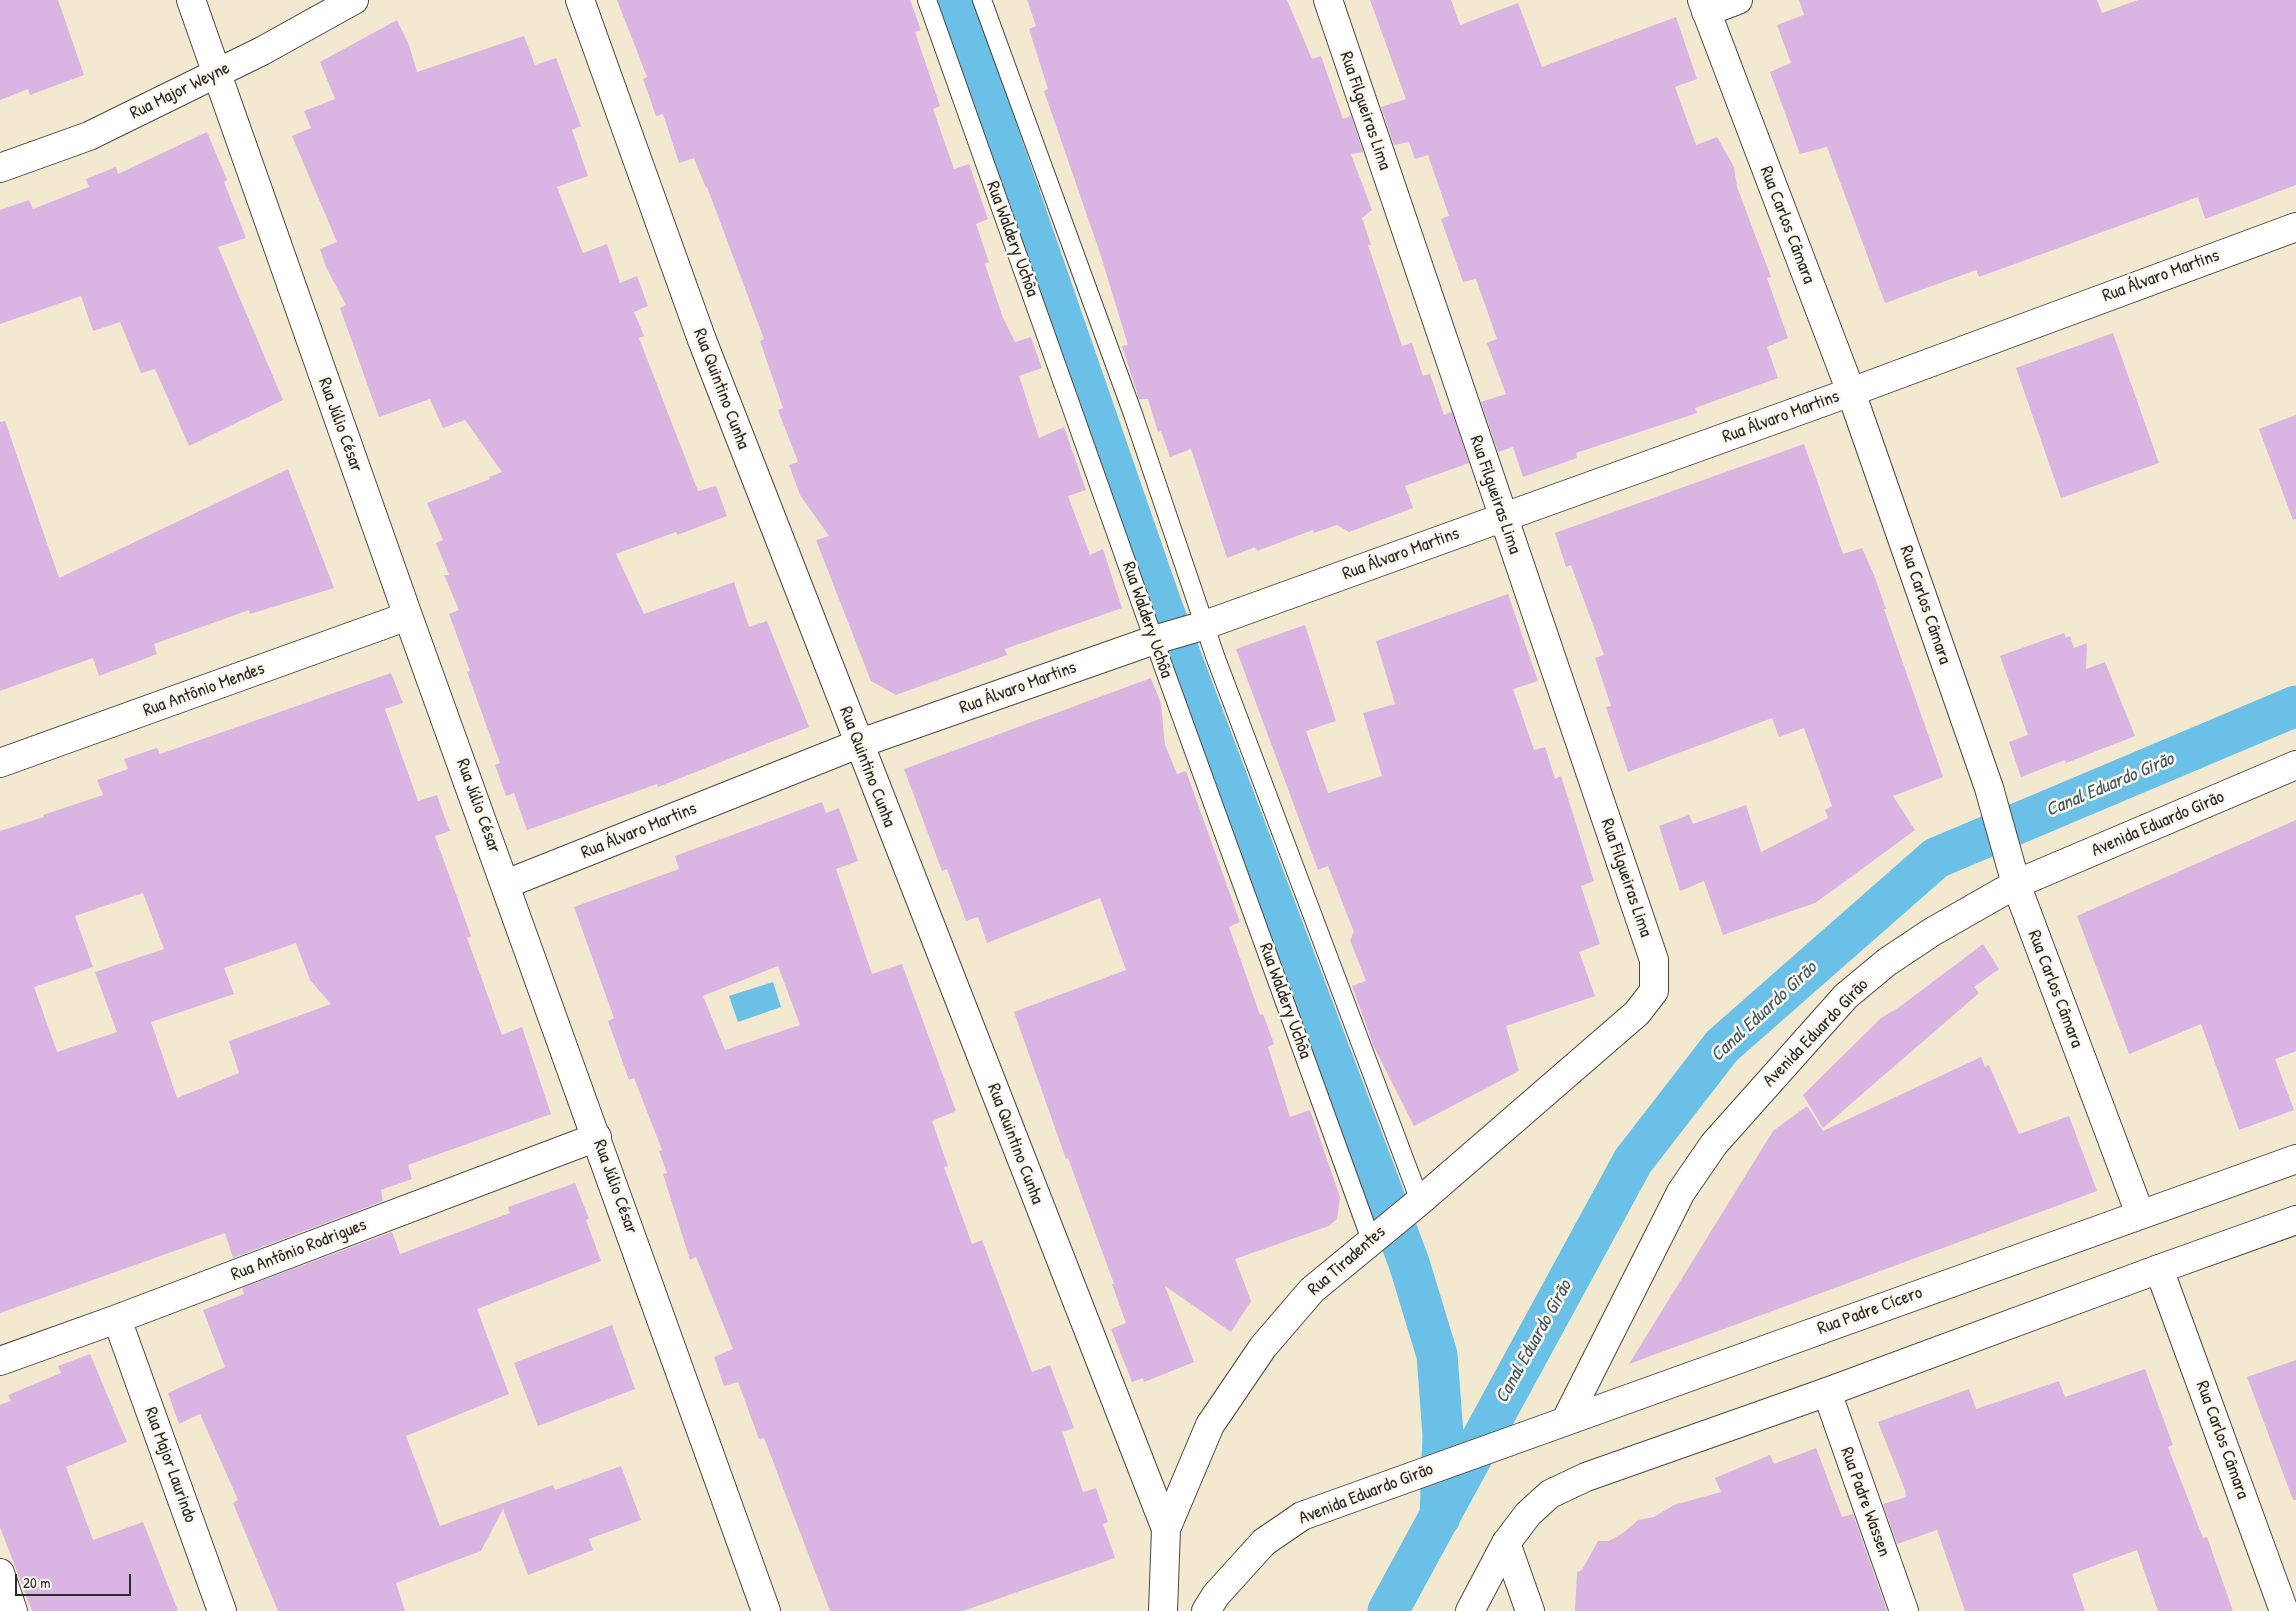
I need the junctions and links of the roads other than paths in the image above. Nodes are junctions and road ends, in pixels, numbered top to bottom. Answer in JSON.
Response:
{"nodes":[{"id":1,"x":191,"y":0,"type":"edge"},
{"id":2,"x":354,"y":0,"type":"edge"},
{"id":3,"x":580,"y":0,"type":"edge"},
{"id":4,"x":927,"y":0,"type":"edge"},
{"id":5,"x":982,"y":0,"type":"edge"},
{"id":6,"x":1328,"y":0,"type":"edge"},
{"id":7,"x":1738,"y":0,"type":"edge"},
{"id":8,"x":1704,"y":6,"type":"edge"},
{"id":9,"x":216,"y":74,"type":"junction"},
{"id":10,"x":0,"y":168,"type":"edge"},
{"id":11,"x":2296,"y":227,"type":"edge"},
{"id":12,"x":1851,"y":392,"type":"junction"},
{"id":13,"x":1503,"y":518,"type":"junction"},
{"id":14,"x":408,"y":616,"type":"junction"},
{"id":15,"x":1203,"y":626,"type":"junction"},
{"id":16,"x":1154,"y":640,"type":"junction"},
{"id":17,"x":858,"y":744,"type":"junction"},
{"id":18,"x":0,"y":763,"type":"edge"},
{"id":19,"x":2296,"y":766,"type":"edge"},
{"id":20,"x":2014,"y":873,"type":"junction"},
{"id":21,"x":506,"y":884,"type":"junction"},
{"id":22,"x":1654,"y":991,"type":"joint"},
{"id":23,"x":597,"y":1137,"type":"junction"},
{"id":24,"x":2296,"y":1159,"type":"edge"},
{"id":25,"x":1420,"y":1201,"type":"junction"},
{"id":26,"x":2140,"y":1214,"type":"junction"},
{"id":27,"x":2296,"y":1220,"type":"edge"},
{"id":28,"x":1371,"y":1240,"type":"junction"},
{"id":29,"x":2159,"y":1269,"type":"junction"},
{"id":30,"x":117,"y":1319,"type":"junction"},
{"id":31,"x":0,"y":1361,"type":"edge"},
{"id":32,"x":1827,"y":1392,"type":"junction"},
{"id":33,"x":1566,"y":1420,"type":"junction"},
{"id":34,"x":1432,"y":1468,"type":"joint"},
{"id":35,"x":1166,"y":1529,"type":"junction"},
{"id":36,"x":1506,"y":1543,"type":"junction"},
{"id":37,"x":0,"y":1573,"type":"edge"},
{"id":38,"x":13,"y":1611,"type":"edge"},
{"id":39,"x":222,"y":1611,"type":"edge"},
{"id":40,"x":766,"y":1611,"type":"edge"},
{"id":41,"x":1163,"y":1611,"type":"edge"},
{"id":42,"x":1206,"y":1611,"type":"edge"},
{"id":43,"x":1470,"y":1611,"type":"edge"},
{"id":44,"x":1530,"y":1611,"type":"edge"},
{"id":45,"x":1904,"y":1611,"type":"edge"},
{"id":46,"x":2284,"y":1611,"type":"edge"}],
"edges":[{"from":1,"to":9,"type":"street","name":"Rua Júlio César"},
{"from":2,"to":9,"type":"street","name":"Rua Major Weyne"},
{"from":3,"to":17,"type":"street","name":"Rua Quintino Cunha"},
{"from":4,"to":16,"type":"lane","name":"Rua Waldery Uchôa"},
{"from":5,"to":15,"type":"lane"},
{"from":6,"to":13,"type":"street","name":"Rua Filgueiras Lima"},
{"from":7,"to":8,"type":"street"},
{"from":8,"to":12,"type":"street","name":"Rua Carlos Câmara"},
{"from":9,"to":10,"type":"street","name":"Rua Major Weyne"},
{"from":9,"to":14,"type":"street","name":"Rua Júlio César"},
{"from":11,"to":12,"type":"street","name":"Rua Álvaro Martins"},
{"from":12,"to":13,"type":"street","name":"Rua Álvaro Martins"},
{"from":12,"to":20,"type":"street","name":"Rua Carlos Câmara"},
{"from":13,"to":15,"type":"street","name":"Rua Álvaro Martins"},
{"from":13,"to":22,"type":"street","name":"Rua Filgueiras Lima"},
{"from":14,"to":18,"type":"street","name":"Rua Antônio Mendes"},
{"from":14,"to":21,"type":"street","name":"Rua Júlio César"},
{"from":15,"to":16,"type":"street","name":"Rua Álvaro Martins"},
{"from":15,"to":25,"type":"lane"},
{"from":16,"to":17,"type":"street","name":"Rua Álvaro Martins"},
{"from":16,"to":28,"type":"lane","name":"Rua Waldery Uchôa"},
{"from":17,"to":21,"type":"street","name":"Rua Álvaro Martins"},
{"from":17,"to":35,"type":"street","name":"Rua Quintino Cunha"},
{"from":19,"to":20,"type":"street","name":"Avenida Eduardo Girão"},
{"from":20,"to":26,"type":"street","name":"Rua Carlos Câmara"},
{"from":20,"to":33,"type":"street","name":"Avenida Eduardo Girão"},
{"from":21,"to":23,"type":"street","name":"Rua Júlio César"},
{"from":22,"to":25,"type":"street","name":"Rua Tiradentes"},
{"from":23,"to":30,"type":"street","name":"Rua Antônio Rodrigues"},
{"from":23,"to":40,"type":"street","name":"Rua Júlio César"},
{"from":24,"to":26,"type":"street","name":"Rua Padre Cícero"},
{"from":25,"to":28,"type":"street","name":"Rua Tiradentes"},
{"from":26,"to":33,"type":"street","name":"Rua Padre Cícero"},
{"from":27,"to":29,"type":"street"},
{"from":28,"to":35,"type":"street","name":"Rua Tiradentes"},
{"from":29,"to":32,"type":"street"},
{"from":29,"to":46,"type":"street","name":"Rua Carlos Câmara"},
{"from":30,"to":31,"type":"street","name":"Rua Antônio Rodrigues"},
{"from":30,"to":39,"type":"street","name":"Rua Major Laurindo"},
{"from":32,"to":36,"type":"street"},
{"from":32,"to":45,"type":"street","name":"Rua Padre Wassen"},
{"from":33,"to":34,"type":"street","name":"Rua Padre Cícero"},
{"from":34,"to":42,"type":"street","name":"Avenida Eduardo Girão"},
{"from":35,"to":41,"type":"street","name":"Rua Tiradentes"},
{"from":36,"to":43,"type":"street"},
{"from":36,"to":44,"type":"street"},
{"from":37,"to":38,"type":"street"}]}
